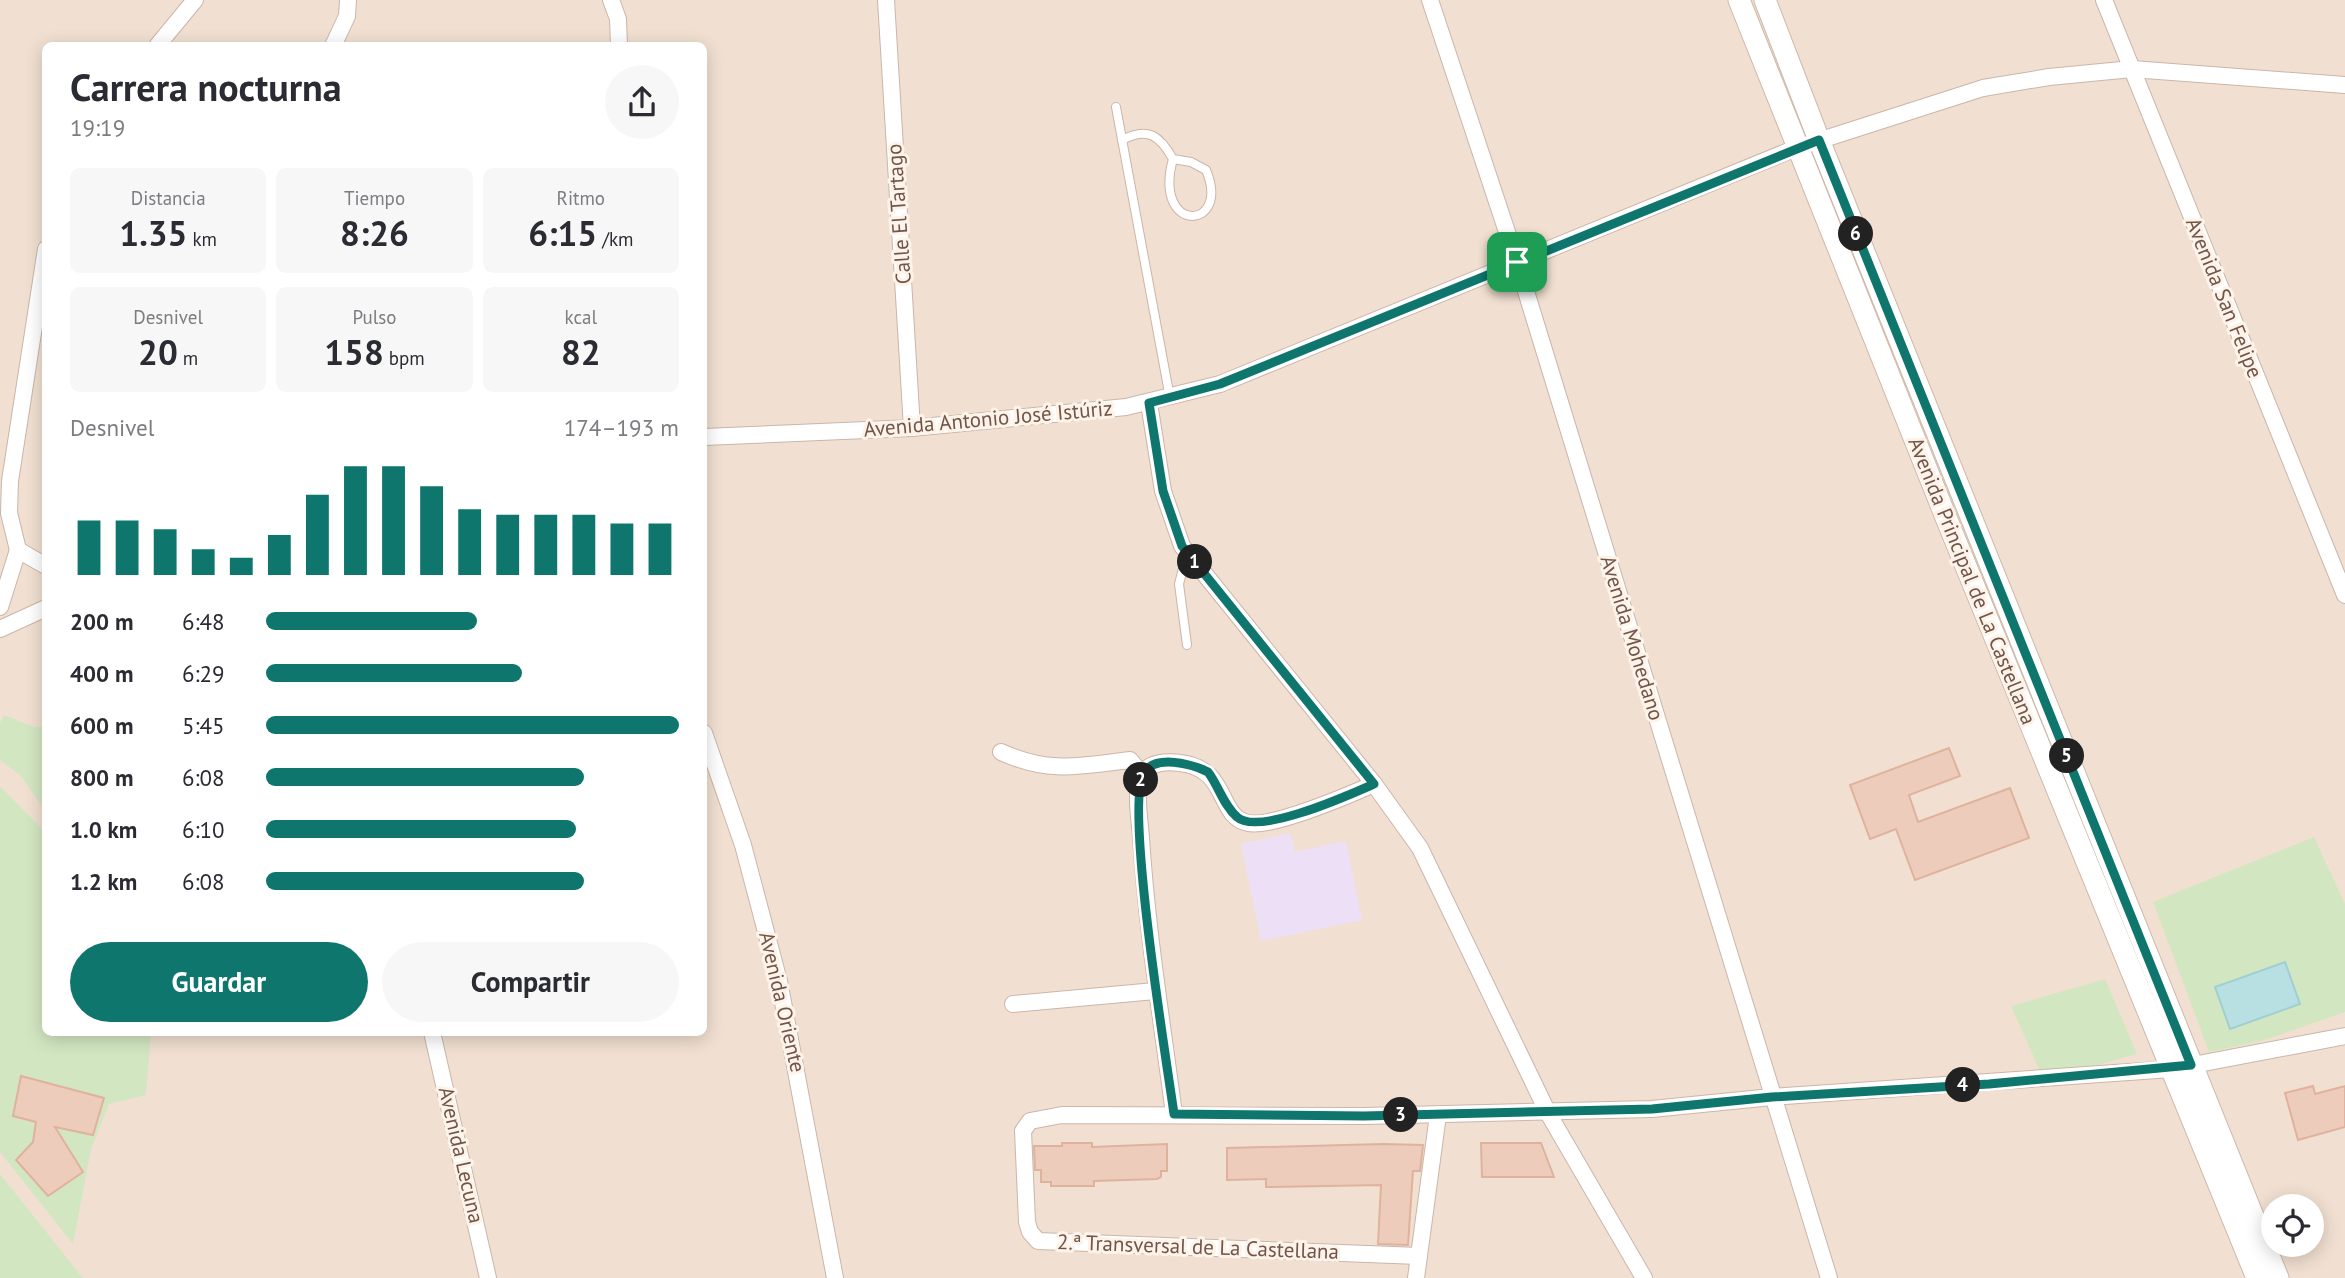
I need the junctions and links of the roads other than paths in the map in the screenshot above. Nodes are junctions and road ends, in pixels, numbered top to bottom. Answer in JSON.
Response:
{"nodes":[{"id":1,"x":195,"y":0,"type":"edge"},
{"id":2,"x":348,"y":0,"type":"edge"},
{"id":3,"x":611,"y":0,"type":"edge"},
{"id":4,"x":886,"y":0,"type":"edge"},
{"id":5,"x":1430,"y":0,"type":"edge"},
{"id":6,"x":1740,"y":0,"type":"edge"},
{"id":7,"x":1765,"y":0,"type":"edge"},
{"id":8,"x":2104,"y":0,"type":"edge"},
{"id":9,"x":160,"y":42,"type":"edge"},
{"id":10,"x":335,"y":42,"type":"edge"},
{"id":11,"x":620,"y":42,"type":"edge"},
{"id":12,"x":2132,"y":69,"type":"junction"},
{"id":13,"x":2345,"y":85,"type":"edge"},
{"id":14,"x":1116,"y":107,"type":"dead end"},
{"id":15,"x":1122,"y":140,"type":"junction"},
{"id":16,"x":1819,"y":140,"type":"junction"},
{"id":17,"x":1796,"y":148,"type":"junction"},
{"id":18,"x":1173,"y":159,"type":"junction"},
{"id":19,"x":1517,"y":262,"type":"junction"},
{"id":20,"x":42,"y":275,"type":"edge"},
{"id":21,"x":1170,"y":398,"type":"junction"},
{"id":22,"x":1149,"y":403,"type":"junction"},
{"id":23,"x":912,"y":428,"type":"junction"},
{"id":24,"x":707,"y":437,"type":"edge"},
{"id":25,"x":18,"y":550,"type":"junction"},
{"id":26,"x":1187,"y":553,"type":"junction"},
{"id":27,"x":40,"y":563,"type":"edge"},
{"id":28,"x":2345,"y":595,"type":"edge"},
{"id":29,"x":0,"y":607,"type":"edge"},
{"id":30,"x":42,"y":610,"type":"edge"},
{"id":31,"x":0,"y":629,"type":"edge"},
{"id":32,"x":1187,"y":645,"type":"dead end"},
{"id":33,"x":707,"y":742,"type":"edge"},
{"id":34,"x":1001,"y":752,"type":"dead end"},
{"id":35,"x":1142,"y":775,"type":"junction"},
{"id":36,"x":1374,"y":784,"type":"junction"},
{"id":37,"x":1155,"y":991,"type":"junction"},
{"id":38,"x":1013,"y":1004,"type":"dead end"},
{"id":39,"x":433,"y":1036,"type":"edge"},
{"id":40,"x":2345,"y":1036,"type":"edge"},
{"id":41,"x":2182,"y":1067,"type":"junction"},
{"id":42,"x":1772,"y":1097,"type":"junction"},
{"id":43,"x":1548,"y":1113,"type":"junction"},
{"id":44,"x":1174,"y":1114,"type":"junction"},
{"id":45,"x":1438,"y":1115,"type":"junction"},
{"id":46,"x":1419,"y":1256,"type":"junction"},
{"id":47,"x":488,"y":1278,"type":"edge"},
{"id":48,"x":835,"y":1278,"type":"edge"},
{"id":49,"x":1416,"y":1278,"type":"edge"},
{"id":50,"x":1644,"y":1278,"type":"edge"},
{"id":51,"x":1829,"y":1278,"type":"edge"},
{"id":52,"x":2257,"y":1278,"type":"edge"},
{"id":53,"x":2278,"y":1278,"type":"edge"}],
"edges":[{"from":1,"to":9,"type":"street"},
{"from":2,"to":10,"type":"street"},
{"from":3,"to":11,"type":"street"},
{"from":4,"to":23,"type":"street","name":"Calle El Tartago"},
{"from":5,"to":19,"type":"street","name":"Avenida Mohedano"},
{"from":6,"to":17,"type":"street","name":"Avenida Principal de La Castellana"},
{"from":7,"to":16,"type":"street","name":"Avenida Principal de La Castellana"},
{"from":8,"to":12,"type":"street","name":"Avenida San Felipe"},
{"from":12,"to":13,"type":"street","name":"Avenida Antonio José Istúriz"},
{"from":12,"to":16,"type":"street","name":"Avenida Antonio José Istúriz"},
{"from":12,"to":28,"type":"street","name":"Avenida San Felipe"},
{"from":14,"to":15,"type":"lane"},
{"from":15,"to":18,"type":"lane"},
{"from":15,"to":21,"type":"lane"},
{"from":16,"to":17,"type":"street","name":"Avenida Antonio José Istúriz"},
{"from":16,"to":41,"type":"street","name":"Avenida Principal de La Castellana"},
{"from":17,"to":19,"type":"street","name":"Avenida Antonio José Istúriz"},
{"from":17,"to":41,"type":"street","name":"Avenida Principal de La Castellana"},
{"from":18,"to":18,"type":"lane"},
{"from":19,"to":21,"type":"street","name":"Avenida Antonio José Istúriz"},
{"from":19,"to":42,"type":"street","name":"Avenida Mohedano"},
{"from":20,"to":25,"type":"street"},
{"from":21,"to":22,"type":"street","name":"Avenida Antonio José Istúriz"},
{"from":22,"to":23,"type":"street","name":"Avenida Antonio José Istúriz"},
{"from":22,"to":26,"type":"street"},
{"from":23,"to":24,"type":"street","name":"Avenida Antonio José Istúriz"},
{"from":25,"to":27,"type":"street"},
{"from":25,"to":29,"type":"street"},
{"from":26,"to":32,"type":"lane"},
{"from":26,"to":36,"type":"street"},
{"from":30,"to":31,"type":"street"},
{"from":33,"to":48,"type":"street","name":"Avenida Oriente"},
{"from":34,"to":35,"type":"street"},
{"from":35,"to":36,"type":"street"},
{"from":35,"to":37,"type":"street"},
{"from":36,"to":43,"type":"street"},
{"from":37,"to":38,"type":"street"},
{"from":37,"to":44,"type":"street"},
{"from":39,"to":47,"type":"street","name":"Avenida Lecuna"},
{"from":40,"to":41,"type":"street","name":"2.ª Transversal de La Castellana"},
{"from":41,"to":42,"type":"street","name":"2.ª Transversal de La Castellana"},
{"from":41,"to":52,"type":"street","name":"Avenida Principal de La Castellana"},
{"from":41,"to":53,"type":"street","name":"Avenida Principal de La Castellana"},
{"from":42,"to":43,"type":"street","name":"2.ª Transversal de La Castellana"},
{"from":42,"to":51,"type":"street","name":"Avenida Mohedano"},
{"from":43,"to":45,"type":"street","name":"2.ª Transversal de La Castellana"},
{"from":43,"to":50,"type":"street"},
{"from":44,"to":45,"type":"street","name":"2.ª Transversal de La Castellana"},
{"from":44,"to":46,"type":"street","name":"2.ª Transversal de La Castellana"},
{"from":45,"to":46,"type":"street"},
{"from":46,"to":49,"type":"street"}]}
